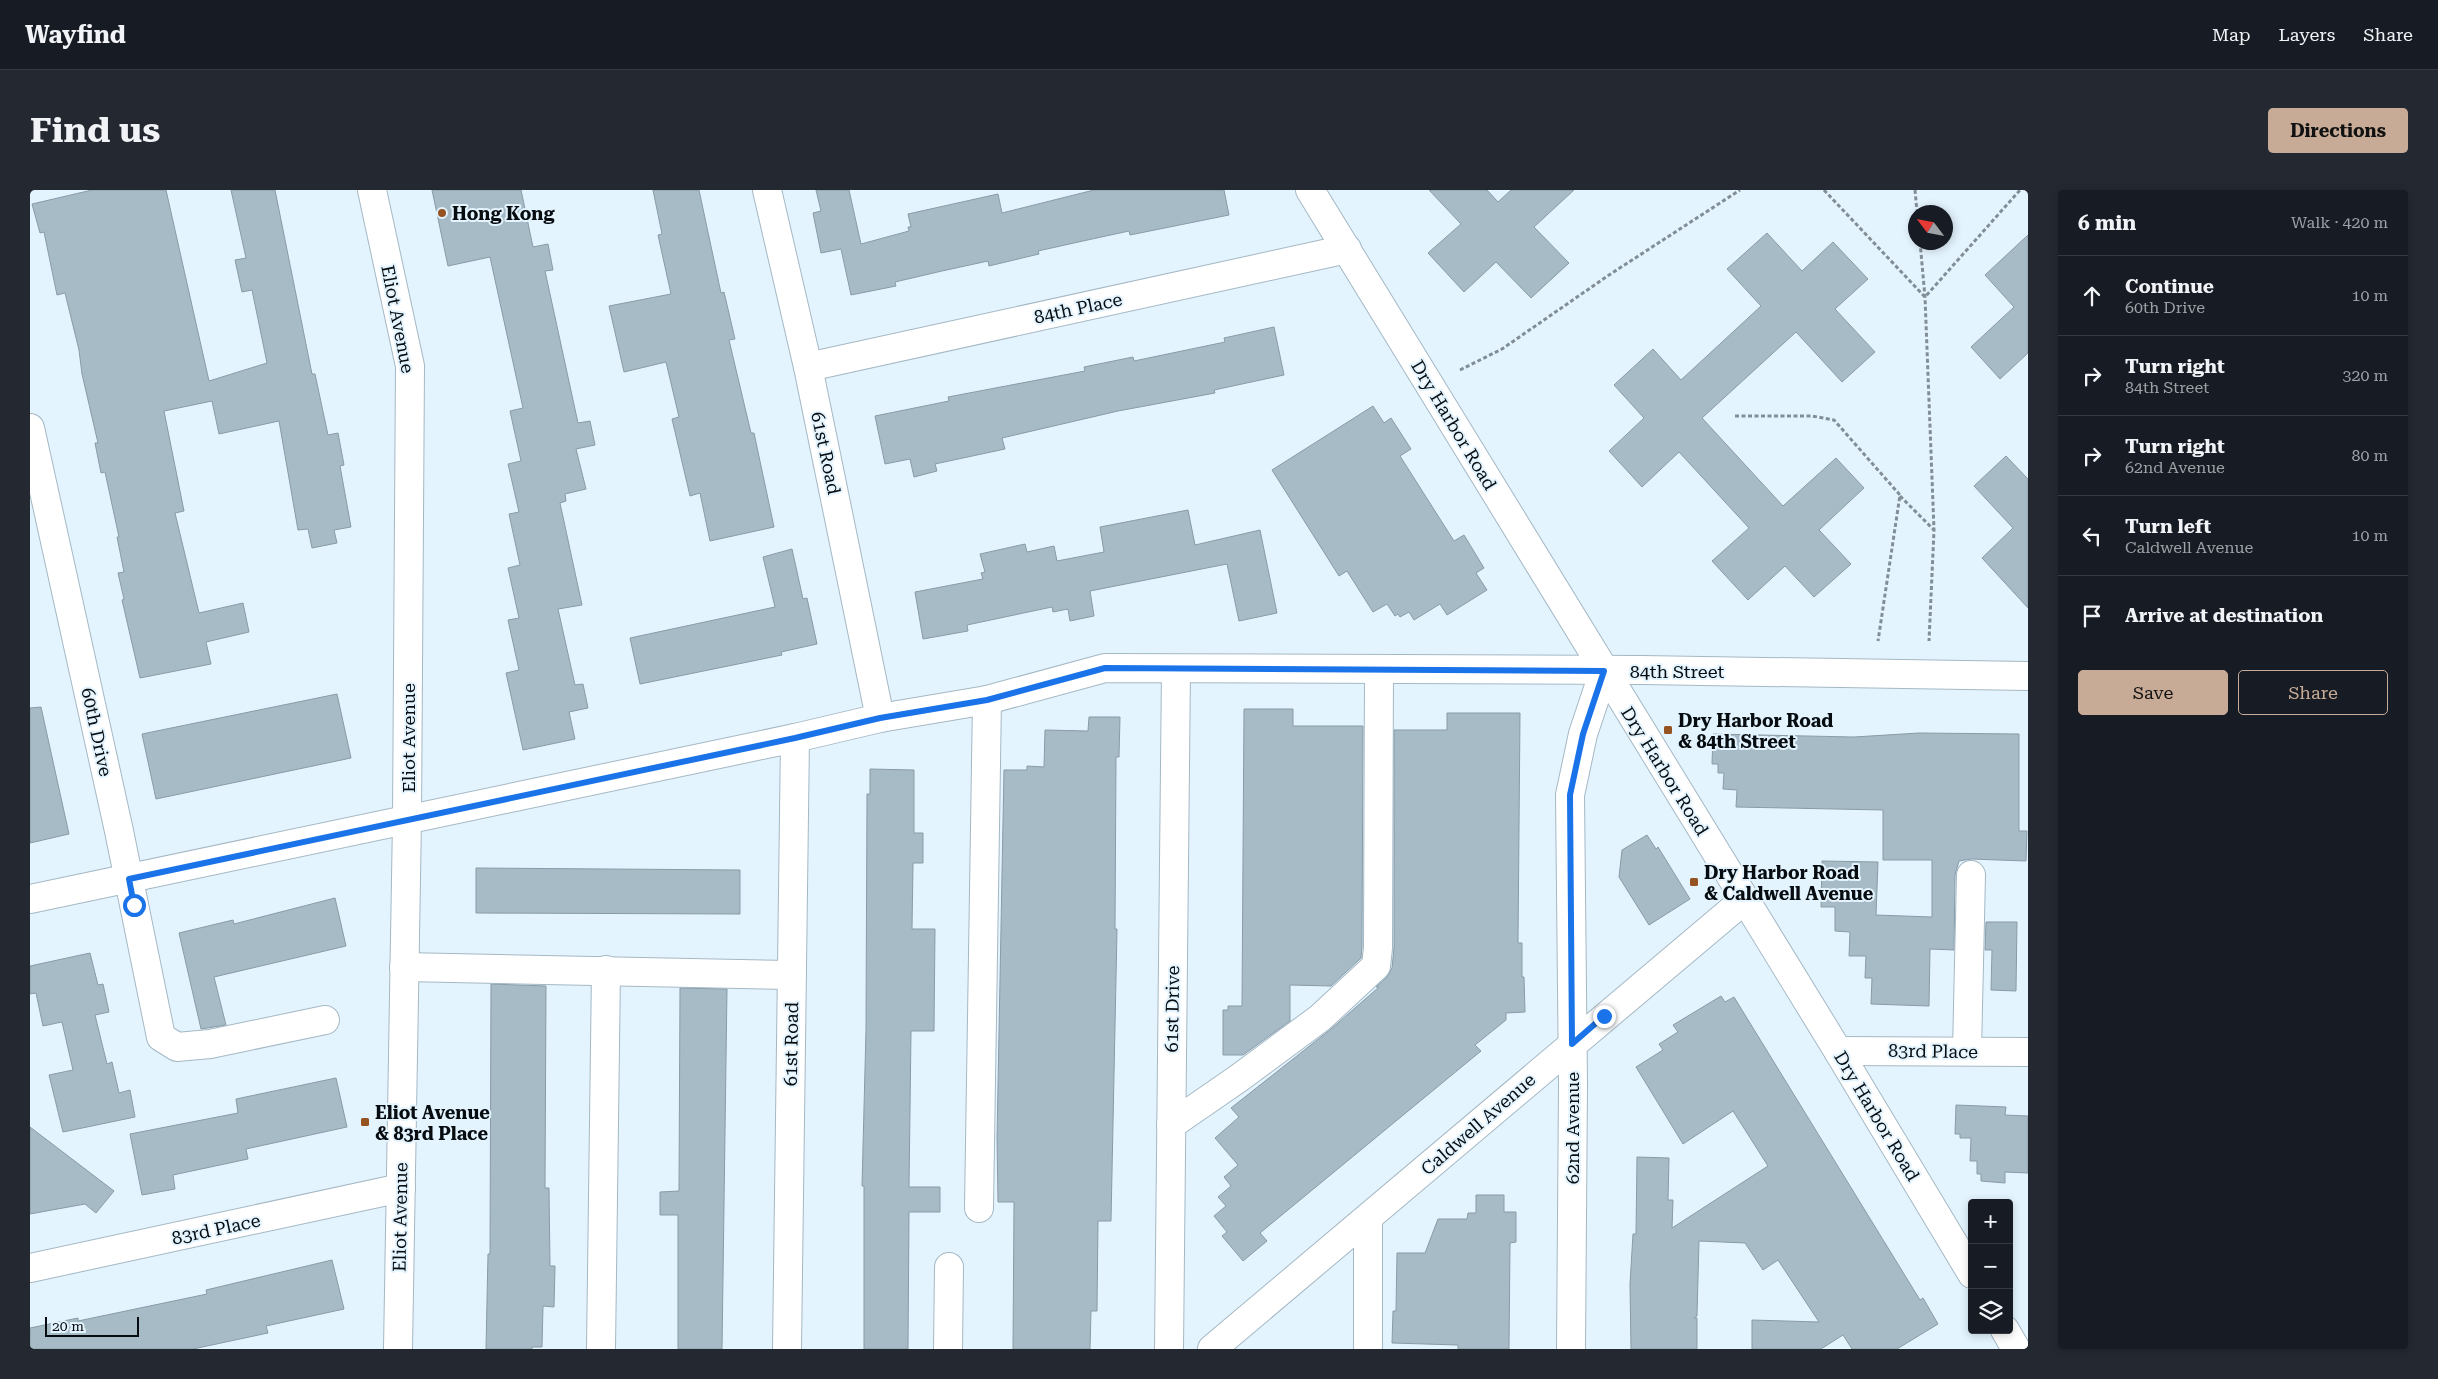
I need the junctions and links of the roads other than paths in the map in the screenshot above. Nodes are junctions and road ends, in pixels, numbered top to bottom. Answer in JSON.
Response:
{"nodes":[{"id":1,"x":372,"y":190,"type":"edge"},
{"id":2,"x":767,"y":190,"type":"edge"},
{"id":3,"x":1310,"y":190,"type":"edge"},
{"id":4,"x":1347,"y":249,"type":"junction"},
{"id":5,"x":808,"y":367,"type":"junction"},
{"id":6,"x":30,"y":428,"type":"edge"},
{"id":7,"x":1176,"y":669,"type":"junction"},
{"id":8,"x":1379,"y":670,"type":"junction"},
{"id":9,"x":1604,"y":671,"type":"junction"},
{"id":10,"x":2028,"y":676,"type":"edge"},
{"id":11,"x":987,"y":700,"type":"junction"},
{"id":12,"x":880,"y":718,"type":"junction"},
{"id":13,"x":795,"y":738,"type":"junction"},
{"id":14,"x":407,"y":820,"type":"junction"},
{"id":15,"x":1971,"y":875,"type":"dead end"},
{"id":16,"x":129,"y":879,"type":"junction"},
{"id":17,"x":30,"y":899,"type":"edge"},
{"id":18,"x":1744,"y":900,"type":"junction"},
{"id":19,"x":404,"y":967,"type":"junction"},
{"id":20,"x":606,"y":970,"type":"junction"},
{"id":21,"x":792,"y":975,"type":"junction"},
{"id":22,"x":325,"y":1020,"type":"dead end"},
{"id":23,"x":1572,"y":1044,"type":"junction"},
{"id":24,"x":1838,"y":1051,"type":"junction"},
{"id":25,"x":1967,"y":1051,"type":"junction"},
{"id":26,"x":2028,"y":1052,"type":"edge"},
{"id":27,"x":1171,"y":1124,"type":"junction"},
{"id":28,"x":401,"y":1188,"type":"junction"},
{"id":29,"x":979,"y":1208,"type":"dead end"},
{"id":30,"x":1368,"y":1219,"type":"junction"},
{"id":31,"x":949,"y":1267,"type":"dead end"},
{"id":32,"x":1968,"y":1267,"type":"edge"},
{"id":33,"x":30,"y":1268,"type":"edge"},
{"id":34,"x":2007,"y":1334,"type":"edge"},
{"id":35,"x":398,"y":1349,"type":"edge"},
{"id":36,"x":601,"y":1349,"type":"edge"},
{"id":37,"x":787,"y":1349,"type":"edge"},
{"id":38,"x":948,"y":1349,"type":"edge"},
{"id":39,"x":1169,"y":1349,"type":"edge"},
{"id":40,"x":1212,"y":1349,"type":"edge"},
{"id":41,"x":1368,"y":1349,"type":"edge"},
{"id":42,"x":1571,"y":1349,"type":"edge"},
{"id":43,"x":2016,"y":1349,"type":"edge"}],
"edges":[{"from":1,"to":14,"type":"street","name":"Eliot Avenue"},
{"from":2,"to":5,"type":"street","name":"61st Road"},
{"from":3,"to":4,"type":"street","name":"Dry Harbor Road"},
{"from":4,"to":5,"type":"street","name":"84th Place"},
{"from":4,"to":9,"type":"street","name":"Dry Harbor Road"},
{"from":5,"to":12,"type":"street","name":"61st Road"},
{"from":6,"to":16,"type":"street","name":"60th Drive"},
{"from":7,"to":8,"type":"street","name":"84th Street"},
{"from":7,"to":11,"type":"street","name":"84th Street"},
{"from":7,"to":27,"type":"street","name":"61st Drive"},
{"from":8,"to":9,"type":"street","name":"84th Street"},
{"from":8,"to":27,"type":"street"},
{"from":9,"to":10,"type":"street","name":"84th Street"},
{"from":9,"to":18,"type":"street","name":"Dry Harbor Road"},
{"from":9,"to":23,"type":"street","name":"62nd Avenue"},
{"from":11,"to":12,"type":"street","name":"84th Street"},
{"from":11,"to":29,"type":"street"},
{"from":12,"to":13,"type":"street","name":"84th Street"},
{"from":13,"to":14,"type":"street","name":"84th Street"},
{"from":13,"to":21,"type":"street","name":"61st Road"},
{"from":14,"to":16,"type":"street","name":"84th Street"},
{"from":14,"to":19,"type":"street","name":"Eliot Avenue"},
{"from":15,"to":25,"type":"street"},
{"from":16,"to":17,"type":"street","name":"84th Street"},
{"from":16,"to":22,"type":"street","name":"60th Drive"},
{"from":18,"to":23,"type":"street","name":"Caldwell Avenue"},
{"from":18,"to":24,"type":"street","name":"Dry Harbor Road"},
{"from":19,"to":20,"type":"street"},
{"from":19,"to":28,"type":"street","name":"Eliot Avenue"},
{"from":20,"to":21,"type":"street"},
{"from":20,"to":36,"type":"street"},
{"from":21,"to":37,"type":"street","name":"61st Road"},
{"from":23,"to":30,"type":"street","name":"Caldwell Avenue"},
{"from":23,"to":42,"type":"street","name":"62nd Avenue"},
{"from":24,"to":25,"type":"street","name":"83rd Place"},
{"from":24,"to":32,"type":"street","name":"Dry Harbor Road"},
{"from":25,"to":26,"type":"street","name":"83rd Place"},
{"from":27,"to":39,"type":"street","name":"61st Drive"},
{"from":28,"to":33,"type":"street","name":"83rd Place"},
{"from":28,"to":35,"type":"street","name":"Eliot Avenue"},
{"from":30,"to":40,"type":"street","name":"Caldwell Avenue"},
{"from":30,"to":41,"type":"street"},
{"from":31,"to":38,"type":"street"},
{"from":34,"to":43,"type":"street"}]}
